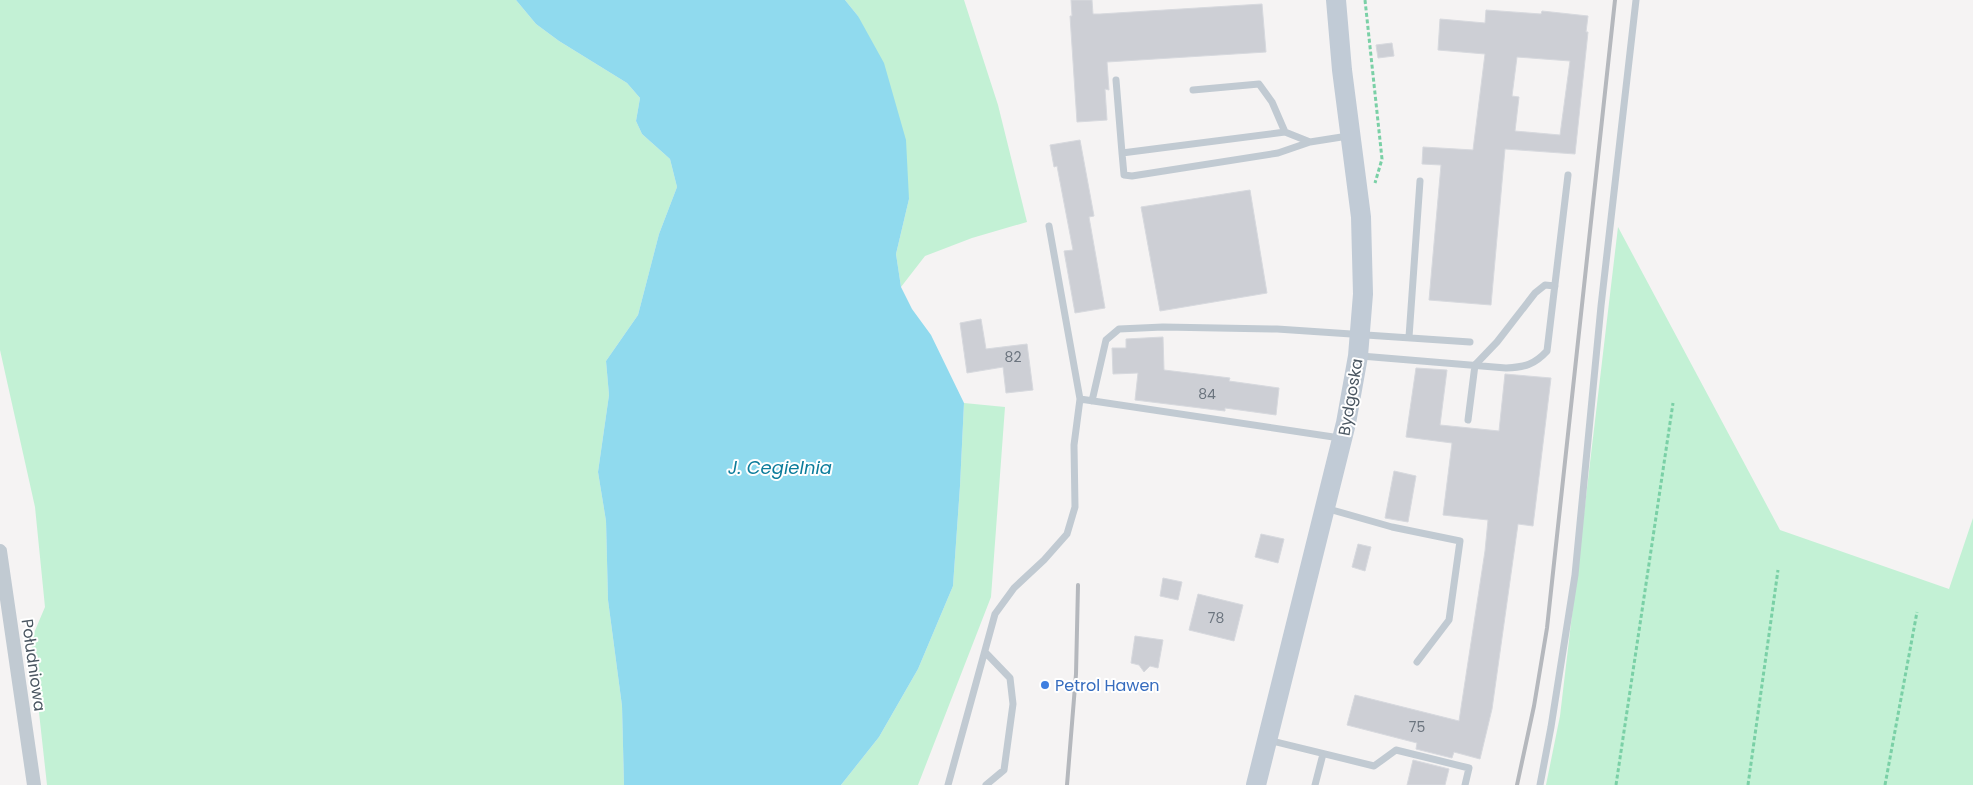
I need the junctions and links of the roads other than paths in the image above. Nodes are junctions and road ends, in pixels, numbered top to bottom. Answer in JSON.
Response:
{"nodes":[{"id":1,"x":1336,"y":0,"type":"edge"},
{"id":2,"x":1636,"y":0,"type":"edge"},
{"id":3,"x":1116,"y":80,"type":"dead end"},
{"id":4,"x":1193,"y":90,"type":"dead end"},
{"id":5,"x":1285,"y":132,"type":"junction"},
{"id":6,"x":1351,"y":136,"type":"junction"},
{"id":7,"x":1310,"y":142,"type":"junction"},
{"id":8,"x":1122,"y":153,"type":"junction"},
{"id":9,"x":1568,"y":175,"type":"dead end"},
{"id":10,"x":1420,"y":181,"type":"dead end"},
{"id":11,"x":1049,"y":226,"type":"dead end"},
{"id":12,"x":1555,"y":286,"type":"junction"},
{"id":13,"x":1360,"y":333,"type":"junction"},
{"id":14,"x":1409,"y":337,"type":"junction"},
{"id":15,"x":1470,"y":342,"type":"dead end"},
{"id":16,"x":1358,"y":356,"type":"junction"},
{"id":17,"x":1474,"y":366,"type":"junction"},
{"id":18,"x":1080,"y":399,"type":"junction"},
{"id":19,"x":1092,"y":401,"type":"junction"},
{"id":20,"x":1468,"y":420,"type":"dead end"},
{"id":21,"x":1342,"y":438,"type":"junction"},
{"id":22,"x":1325,"y":508,"type":"junction"},
{"id":23,"x":0,"y":551,"type":"edge"},
{"id":24,"x":985,"y":652,"type":"junction"},
{"id":25,"x":1417,"y":662,"type":"dead end"},
{"id":26,"x":1267,"y":740,"type":"junction"},
{"id":27,"x":1323,"y":754,"type":"junction"},
{"id":28,"x":34,"y":785,"type":"edge"},
{"id":29,"x":948,"y":785,"type":"edge"},
{"id":30,"x":986,"y":785,"type":"edge"},
{"id":31,"x":1256,"y":785,"type":"edge"},
{"id":32,"x":1314,"y":785,"type":"edge"},
{"id":33,"x":1465,"y":785,"type":"edge"},
{"id":34,"x":1540,"y":785,"type":"edge"}],
"edges":[{"from":1,"to":6,"type":"street","name":"Bydgoska"},
{"from":2,"to":34,"type":"lane"},
{"from":3,"to":8,"type":"lane"},
{"from":4,"to":5,"type":"lane"},
{"from":5,"to":7,"type":"lane"},
{"from":5,"to":8,"type":"lane"},
{"from":6,"to":7,"type":"lane"},
{"from":6,"to":13,"type":"street","name":"Bydgoska"},
{"from":7,"to":8,"type":"lane"},
{"from":9,"to":12,"type":"lane"},
{"from":10,"to":14,"type":"lane"},
{"from":11,"to":18,"type":"lane"},
{"from":12,"to":17,"type":"lane"},
{"from":12,"to":17,"type":"lane"},
{"from":13,"to":14,"type":"lane"},
{"from":13,"to":16,"type":"street","name":"Bydgoska"},
{"from":13,"to":19,"type":"lane"},
{"from":14,"to":15,"type":"lane"},
{"from":16,"to":17,"type":"lane"},
{"from":16,"to":21,"type":"street","name":"Bydgoska"},
{"from":17,"to":20,"type":"lane"},
{"from":18,"to":19,"type":"lane"},
{"from":18,"to":24,"type":"lane"},
{"from":19,"to":21,"type":"lane"},
{"from":21,"to":22,"type":"street","name":"Bydgoska"},
{"from":22,"to":25,"type":"lane"},
{"from":22,"to":26,"type":"street","name":"Bydgoska"},
{"from":23,"to":28,"type":"street","name":"Południowa"},
{"from":24,"to":29,"type":"lane"},
{"from":24,"to":30,"type":"lane"},
{"from":26,"to":27,"type":"lane"},
{"from":26,"to":31,"type":"street","name":"Bydgoska"},
{"from":27,"to":32,"type":"lane"},
{"from":27,"to":33,"type":"lane"}]}
